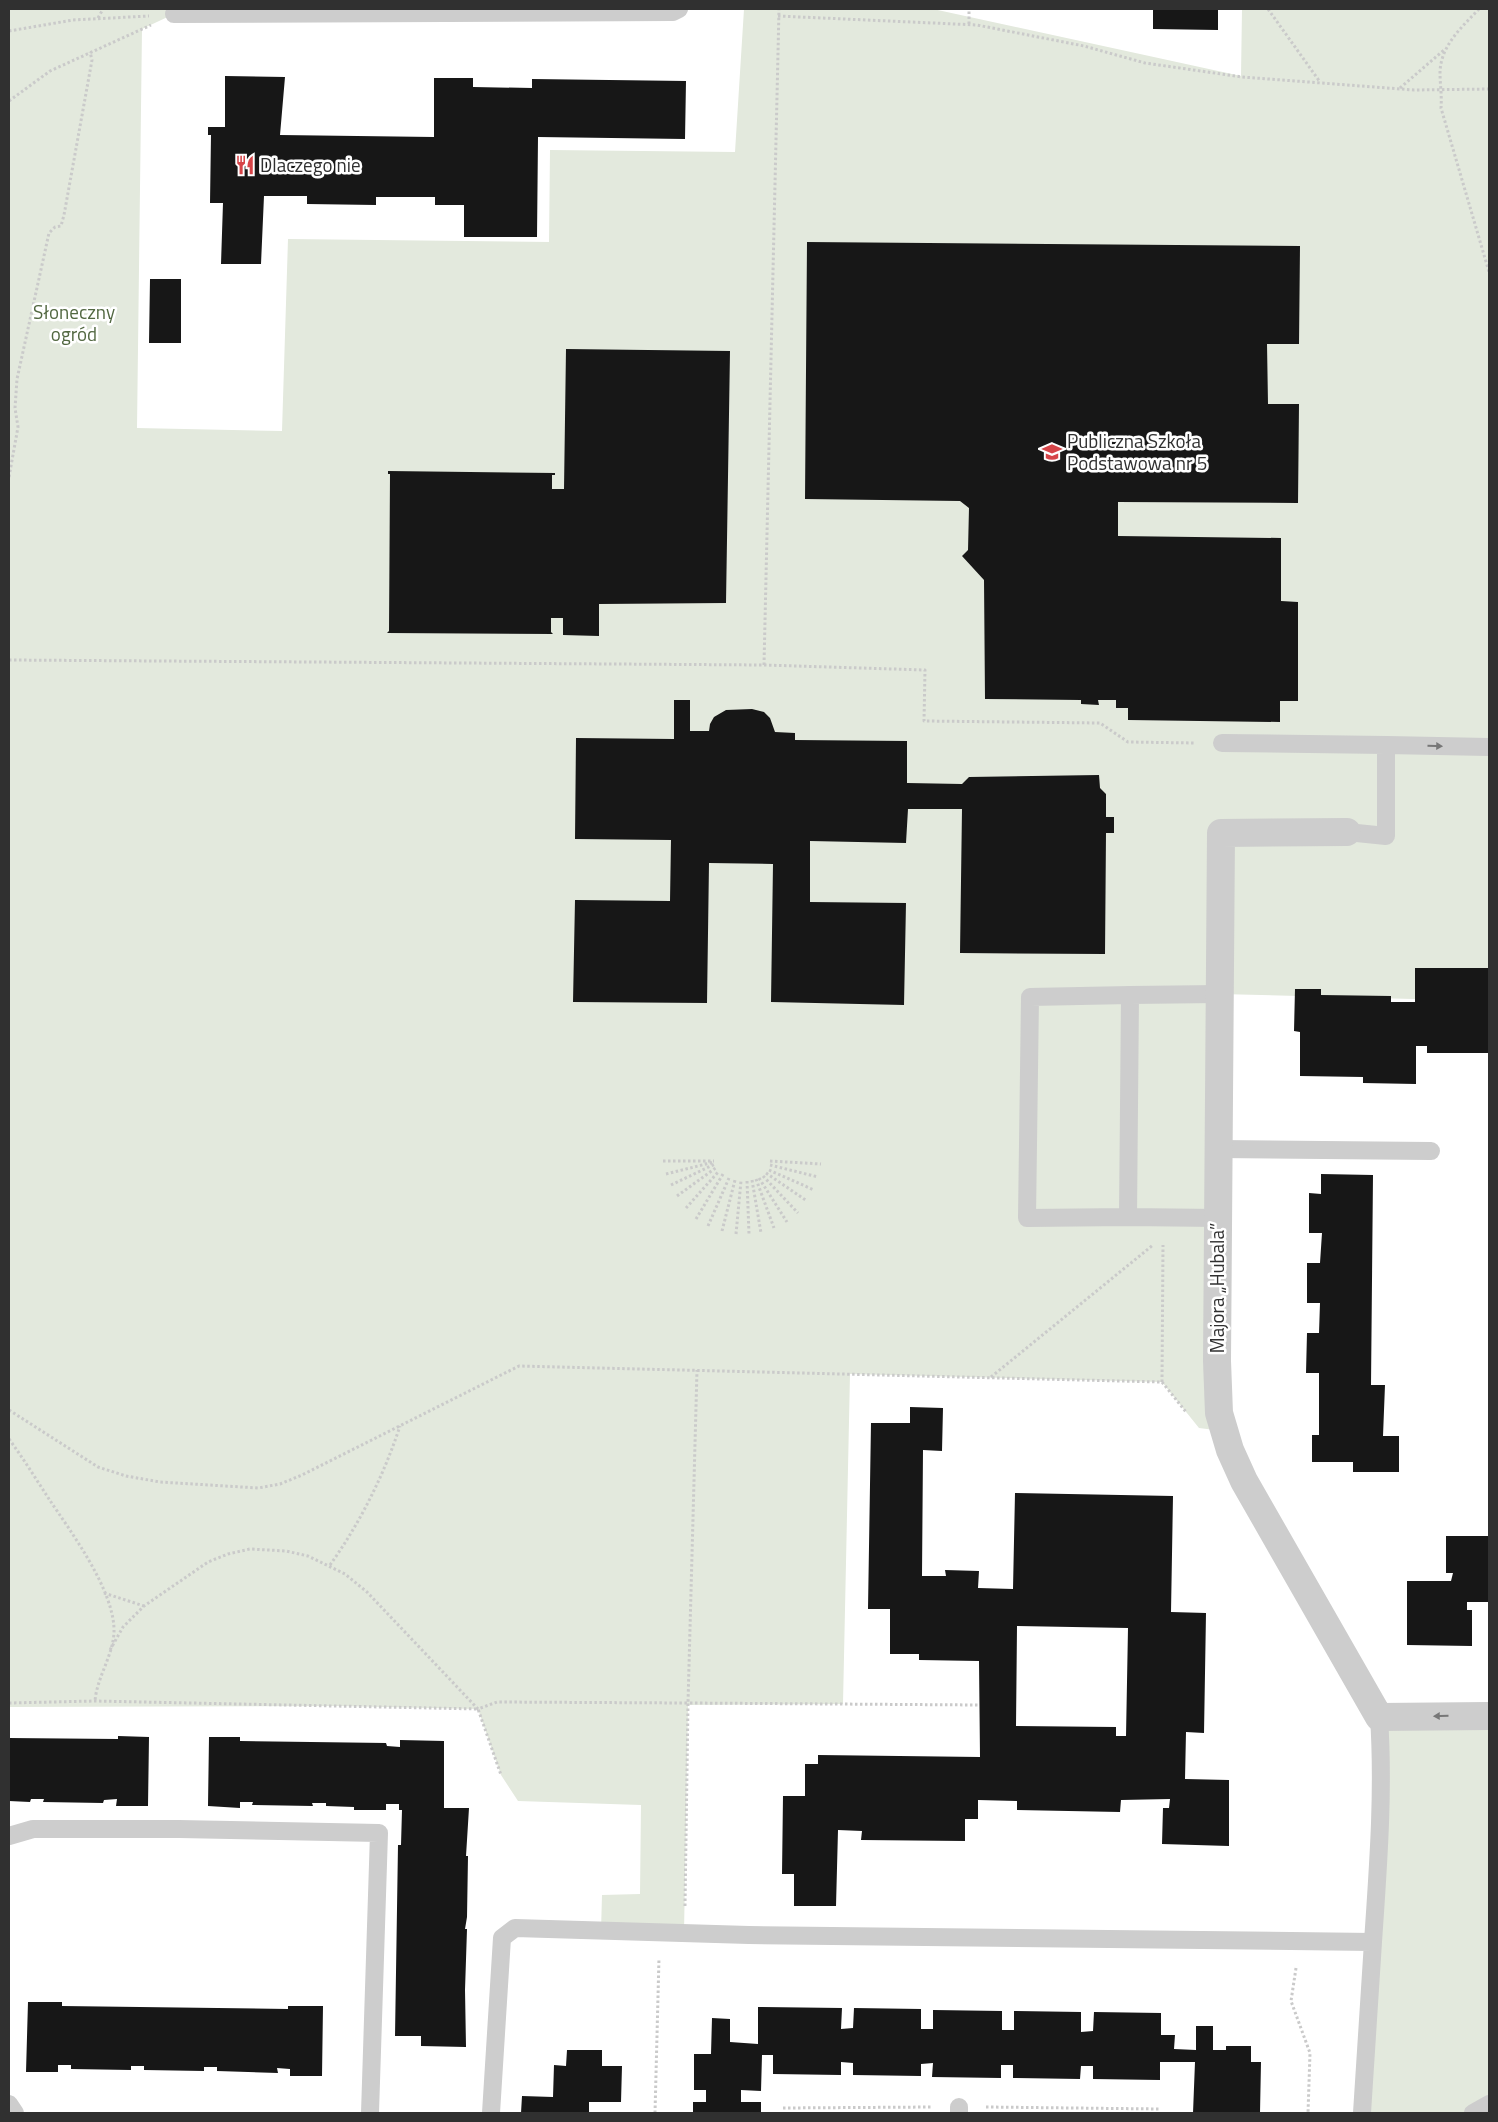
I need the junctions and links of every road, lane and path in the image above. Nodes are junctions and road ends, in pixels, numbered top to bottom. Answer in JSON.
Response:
{"nodes":[{"id":1,"x":103,"y":9,"type":"edge"},
{"id":2,"x":146,"y":9,"type":"edge"},
{"id":3,"x":679,"y":9,"type":"edge"},
{"id":4,"x":778,"y":9,"type":"edge"},
{"id":5,"x":969,"y":9,"type":"edge"},
{"id":6,"x":1268,"y":9,"type":"edge"},
{"id":7,"x":1479,"y":9,"type":"edge"},
{"id":8,"x":174,"y":14,"type":"junction"},
{"id":9,"x":778,"y":16,"type":"junction"},
{"id":10,"x":140,"y":17,"type":"junction"},
{"id":11,"x":98,"y":18,"type":"junction"},
{"id":12,"x":969,"y":24,"type":"junction"},
{"id":13,"x":9,"y":31,"type":"edge"},
{"id":14,"x":1445,"y":50,"type":"junction"},
{"id":15,"x":90,"y":52,"type":"junction"},
{"id":16,"x":1320,"y":82,"type":"junction"},
{"id":17,"x":1400,"y":88,"type":"junction"},
{"id":18,"x":1489,"y":89,"type":"edge"},
{"id":19,"x":1442,"y":90,"type":"junction"},
{"id":20,"x":9,"y":101,"type":"edge"},
{"id":21,"x":1489,"y":272,"type":"edge"},
{"id":22,"x":9,"y":477,"type":"edge"},
{"id":23,"x":9,"y":660,"type":"edge"},
{"id":24,"x":764,"y":665,"type":"junction"},
{"id":25,"x":1222,"y":743,"type":"joint"},
{"id":26,"x":1386,"y":745,"type":"junction"},
{"id":27,"x":1489,"y":747,"type":"edge"},
{"id":28,"x":1347,"y":832,"type":"joint"},
{"id":29,"x":1219,"y":994,"type":"junction"},
{"id":30,"x":1130,"y":995,"type":"junction"},
{"id":31,"x":1218,"y":1149,"type":"junction"},
{"id":32,"x":1431,"y":1151,"type":"dead end"},
{"id":33,"x":663,"y":1161,"type":"dead end"},
{"id":34,"x":821,"y":1164,"type":"dead end"},
{"id":35,"x":716,"y":1165,"type":"junction"},
{"id":36,"x":763,"y":1173,"type":"junction"},
{"id":37,"x":666,"y":1174,"type":"dead end"},
{"id":38,"x":723,"y":1174,"type":"dead end"},
{"id":39,"x":818,"y":1177,"type":"dead end"},
{"id":40,"x":729,"y":1178,"type":"dead end"},
{"id":41,"x":735,"y":1180,"type":"dead end"},
{"id":42,"x":741,"y":1181,"type":"dead end"},
{"id":43,"x":747,"y":1181,"type":"dead end"},
{"id":44,"x":671,"y":1185,"type":"dead end"},
{"id":45,"x":814,"y":1190,"type":"dead end"},
{"id":46,"x":678,"y":1196,"type":"dead end"},
{"id":47,"x":807,"y":1201,"type":"dead end"},
{"id":48,"x":686,"y":1208,"type":"dead end"},
{"id":49,"x":798,"y":1213,"type":"dead end"},
{"id":50,"x":1128,"y":1217,"type":"junction"},
{"id":51,"x":1164,"y":1217,"type":"junction"},
{"id":52,"x":1218,"y":1218,"type":"junction"},
{"id":53,"x":696,"y":1219,"type":"dead end"},
{"id":54,"x":787,"y":1222,"type":"dead end"},
{"id":55,"x":708,"y":1226,"type":"dead end"},
{"id":56,"x":774,"y":1228,"type":"dead end"},
{"id":57,"x":722,"y":1231,"type":"dead end"},
{"id":58,"x":761,"y":1233,"type":"dead end"},
{"id":59,"x":736,"y":1234,"type":"dead end"},
{"id":60,"x":749,"y":1234,"type":"dead end"},
{"id":61,"x":1164,"y":1237,"type":"junction"},
{"id":62,"x":697,"y":1370,"type":"junction"},
{"id":63,"x":990,"y":1378,"type":"junction"},
{"id":64,"x":1162,"y":1382,"type":"junction"},
{"id":65,"x":9,"y":1410,"type":"edge"},
{"id":66,"x":400,"y":1425,"type":"junction"},
{"id":67,"x":1222,"y":1431,"type":"junction"},
{"id":68,"x":9,"y":1438,"type":"edge"},
{"id":69,"x":330,"y":1565,"type":"junction"},
{"id":70,"x":103,"y":1592,"type":"junction"},
{"id":71,"x":144,"y":1606,"type":"junction"},
{"id":72,"x":110,"y":1650,"type":"junction"},
{"id":73,"x":95,"y":1702,"type":"junction"},
{"id":74,"x":9,"y":1703,"type":"edge"},
{"id":75,"x":688,"y":1703,"type":"junction"},
{"id":76,"x":978,"y":1705,"type":"dead end"},
{"id":77,"x":478,"y":1709,"type":"junction"},
{"id":78,"x":1489,"y":1716,"type":"edge"},
{"id":79,"x":1379,"y":1717,"type":"junction"},
{"id":80,"x":501,"y":1775,"type":"dead end"},
{"id":81,"x":9,"y":1836,"type":"edge"},
{"id":82,"x":659,"y":1933,"type":"junction"},
{"id":83,"x":684,"y":1933,"type":"junction"},
{"id":84,"x":1300,"y":1942,"type":"junction"},
{"id":85,"x":1373,"y":1942,"type":"junction"},
{"id":86,"x":9,"y":2104,"type":"edge"},
{"id":87,"x":1489,"y":2104,"type":"edge"},
{"id":88,"x":783,"y":2108,"type":"dead end"},
{"id":89,"x":1160,"y":2109,"type":"dead end"},
{"id":90,"x":959,"y":2110,"type":"edge"},
{"id":91,"x":15,"y":2113,"type":"edge"},
{"id":92,"x":370,"y":2113,"type":"edge"},
{"id":93,"x":491,"y":2113,"type":"edge"},
{"id":94,"x":655,"y":2113,"type":"edge"},
{"id":95,"x":1308,"y":2113,"type":"edge"},
{"id":96,"x":1362,"y":2113,"type":"edge"},
{"id":97,"x":1473,"y":2113,"type":"edge"}],
"edges":[{"from":1,"to":11,"type":"path"},
{"from":2,"to":10,"type":"path"},
{"from":3,"to":8,"type":"lane"},
{"from":4,"to":9,"type":"path"},
{"from":5,"to":12,"type":"path"},
{"from":6,"to":16,"type":"path"},
{"from":7,"to":14,"type":"path"},
{"from":8,"to":10,"type":"path"},
{"from":8,"to":15,"type":"path"},
{"from":9,"to":12,"type":"path"},
{"from":9,"to":24,"type":"path"},
{"from":10,"to":11,"type":"path"},
{"from":11,"to":13,"type":"path"},
{"from":12,"to":16,"type":"path"},
{"from":14,"to":17,"type":"path"},
{"from":14,"to":19,"type":"path"},
{"from":15,"to":20,"type":"path"},
{"from":15,"to":22,"type":"path"},
{"from":16,"to":17,"type":"path"},
{"from":17,"to":19,"type":"path"},
{"from":18,"to":19,"type":"path"},
{"from":19,"to":21,"type":"path"},
{"from":23,"to":24,"type":"path"},
{"from":24,"to":25,"type":"path"},
{"from":25,"to":26,"type":"lane"},
{"from":26,"to":27,"type":"lane","one_way":true},
{"from":26,"to":28,"type":"lane"},
{"from":28,"to":29,"type":"street","name":"Majora „Hubala”"},
{"from":29,"to":30,"type":"lane"},
{"from":29,"to":31,"type":"street","name":"Majora „Hubala”"},
{"from":30,"to":50,"type":"lane"},
{"from":30,"to":50,"type":"lane"},
{"from":31,"to":32,"type":"lane"},
{"from":31,"to":52,"type":"street","name":"Majora „Hubala”"},
{"from":33,"to":35,"type":"path"},
{"from":34,"to":36,"type":"path"},
{"from":35,"to":37,"type":"path"},
{"from":35,"to":44,"type":"path"},
{"from":35,"to":46,"type":"path"},
{"from":35,"to":48,"type":"path"},
{"from":36,"to":39,"type":"path"},
{"from":36,"to":45,"type":"path"},
{"from":36,"to":47,"type":"path"},
{"from":36,"to":49,"type":"path"},
{"from":36,"to":54,"type":"path"},
{"from":36,"to":56,"type":"path"},
{"from":36,"to":58,"type":"path"},
{"from":38,"to":53,"type":"path"},
{"from":40,"to":55,"type":"path"},
{"from":41,"to":57,"type":"path"},
{"from":42,"to":59,"type":"path"},
{"from":43,"to":60,"type":"path"},
{"from":50,"to":51,"type":"lane"},
{"from":51,"to":52,"type":"lane"},
{"from":51,"to":61,"type":"path"},
{"from":52,"to":67,"type":"street","name":"Majora „Hubala”"},
{"from":61,"to":63,"type":"path"},
{"from":61,"to":64,"type":"path"},
{"from":62,"to":63,"type":"path"},
{"from":62,"to":66,"type":"path"},
{"from":62,"to":75,"type":"path"},
{"from":63,"to":64,"type":"path"},
{"from":64,"to":67,"type":"path"},
{"from":65,"to":66,"type":"path"},
{"from":66,"to":69,"type":"path"},
{"from":67,"to":79,"type":"street","name":"Majora „Hubala”"},
{"from":68,"to":70,"type":"path"},
{"from":69,"to":71,"type":"path"},
{"from":69,"to":77,"type":"path"},
{"from":70,"to":71,"type":"path"},
{"from":70,"to":72,"type":"path"},
{"from":71,"to":72,"type":"path"},
{"from":72,"to":73,"type":"path"},
{"from":73,"to":74,"type":"path"},
{"from":73,"to":77,"type":"path"},
{"from":75,"to":76,"type":"path"},
{"from":75,"to":77,"type":"path"},
{"from":75,"to":83,"type":"path"},
{"from":77,"to":80,"type":"path"},
{"from":78,"to":79,"type":"street","one_way":true},
{"from":79,"to":85,"type":"lane"},
{"from":81,"to":92,"type":"lane"},
{"from":82,"to":83,"type":"lane"},
{"from":82,"to":93,"type":"lane"},
{"from":82,"to":94,"type":"path"},
{"from":83,"to":84,"type":"lane"},
{"from":84,"to":85,"type":"lane"},
{"from":84,"to":95,"type":"path"},
{"from":85,"to":96,"type":"lane"},
{"from":86,"to":91,"type":"lane"},
{"from":87,"to":97,"type":"lane"},
{"from":88,"to":90,"type":"path"},
{"from":89,"to":90,"type":"path"}]}
